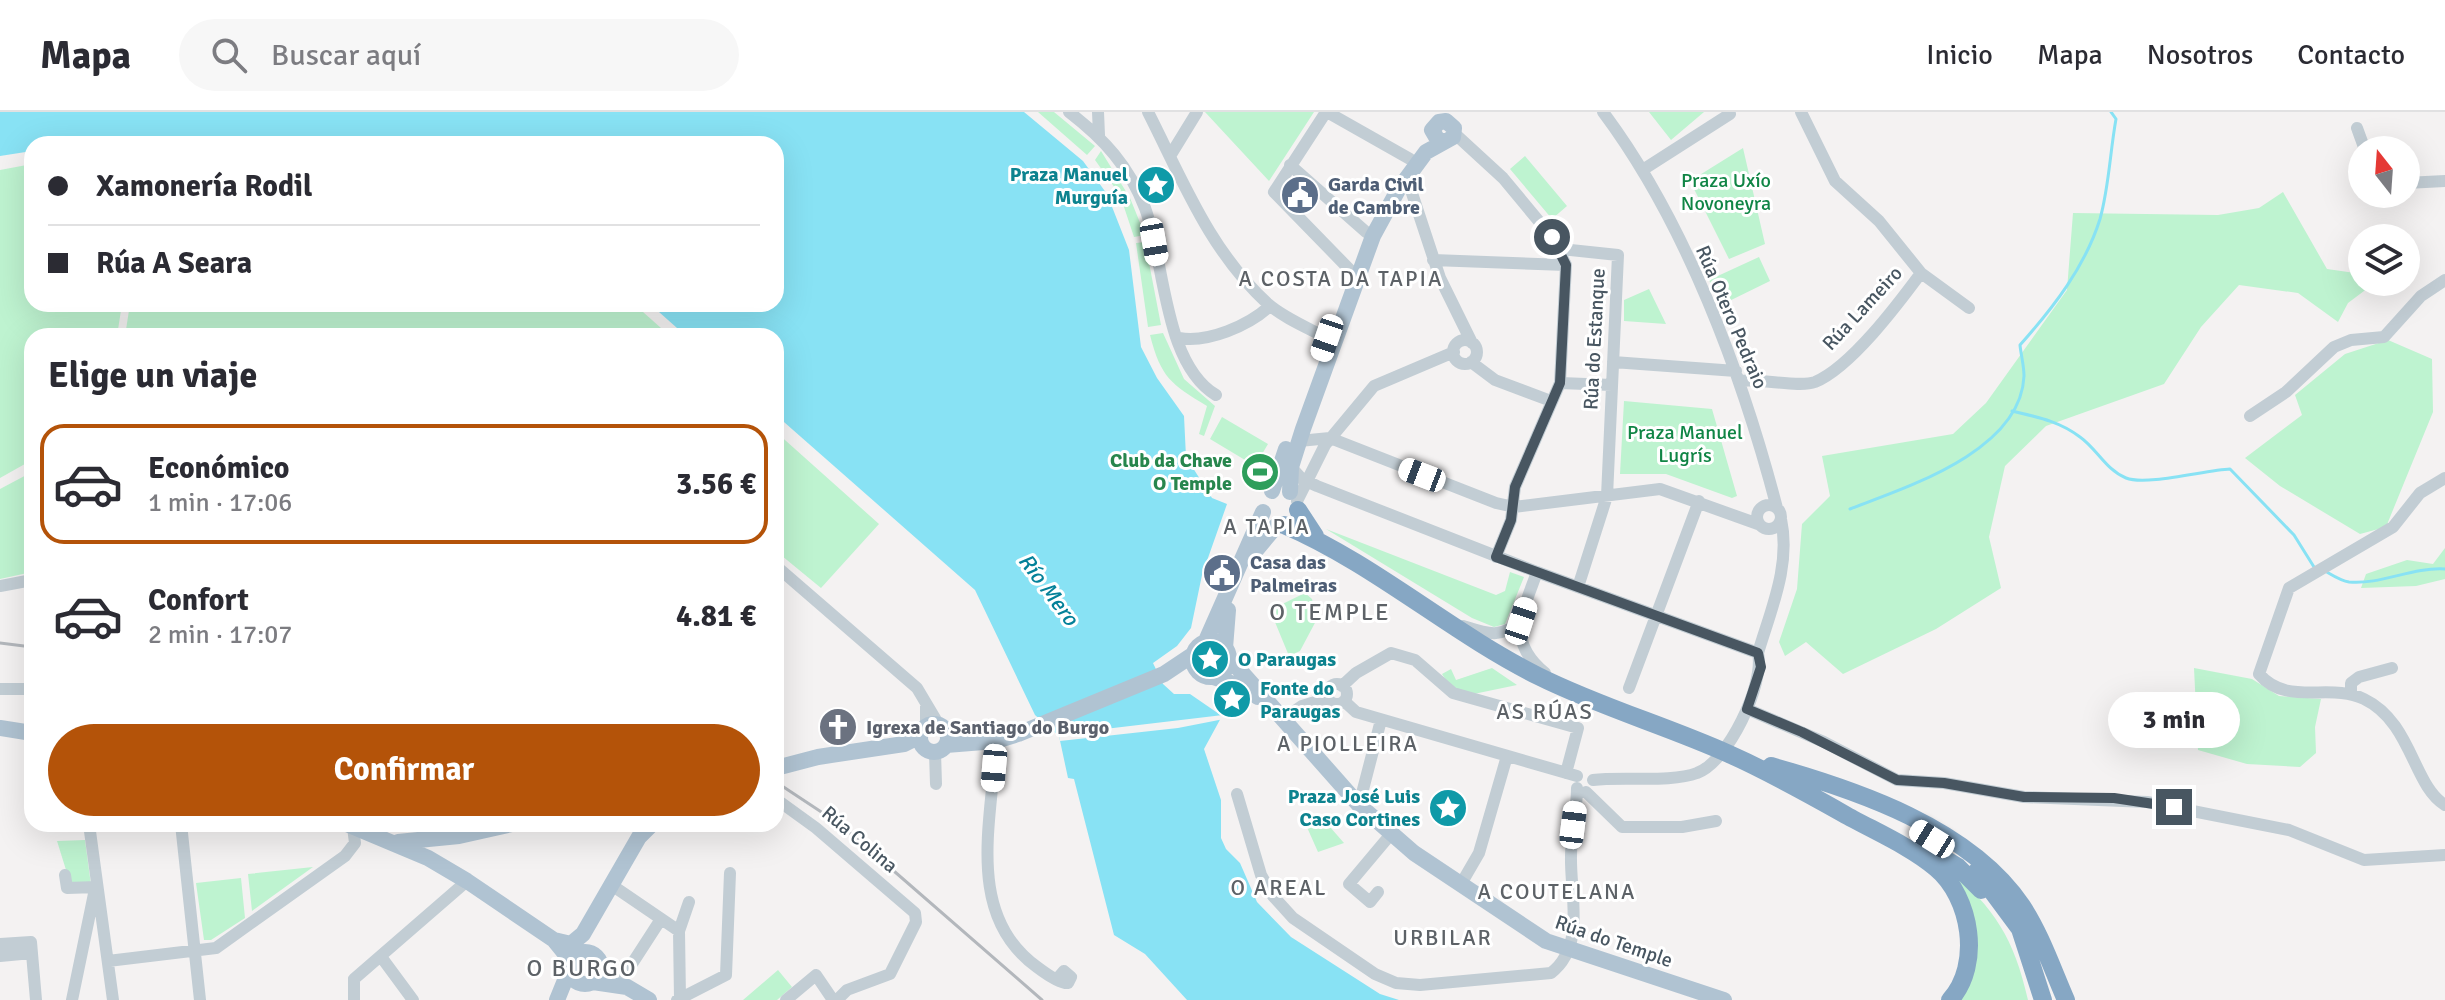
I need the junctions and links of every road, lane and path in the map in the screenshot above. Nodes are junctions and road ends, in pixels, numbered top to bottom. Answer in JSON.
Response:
{"nodes":[{"id":1,"x":1069,"y":112,"type":"edge"},
{"id":2,"x":1098,"y":112,"type":"edge"},
{"id":3,"x":1148,"y":112,"type":"edge"},
{"id":4,"x":1197,"y":112,"type":"edge"},
{"id":5,"x":1327,"y":112,"type":"edge"},
{"id":6,"x":1464,"y":112,"type":"edge"},
{"id":7,"x":1603,"y":112,"type":"edge"},
{"id":8,"x":1801,"y":112,"type":"edge"},
{"id":9,"x":1730,"y":114,"type":"edge"},
{"id":10,"x":1451,"y":124,"type":"edge"},
{"id":11,"x":2357,"y":128,"type":"dead end"},
{"id":12,"x":1099,"y":135,"type":"junction"},
{"id":13,"x":2360,"y":136,"type":"edge"},
{"id":14,"x":1436,"y":139,"type":"junction"},
{"id":15,"x":1170,"y":156,"type":"junction"},
{"id":16,"x":1410,"y":159,"type":"junction"},
{"id":17,"x":1290,"y":165,"type":"junction"},
{"id":18,"x":1644,"y":169,"type":"junction"},
{"id":19,"x":1407,"y":178,"type":"junction"},
{"id":20,"x":2445,"y":181,"type":"edge"},
{"id":21,"x":2420,"y":182,"type":"edge"},
{"id":22,"x":1366,"y":232,"type":"junction"},
{"id":23,"x":1561,"y":249,"type":"junction"},
{"id":24,"x":1433,"y":260,"type":"junction"},
{"id":25,"x":1357,"y":265,"type":"junction"},
{"id":26,"x":1566,"y":265,"type":"junction"},
{"id":27,"x":1921,"y":273,"type":"junction"},
{"id":28,"x":2445,"y":280,"type":"edge"},
{"id":29,"x":1270,"y":306,"type":"junction"},
{"id":30,"x":1969,"y":308,"type":"dead end"},
{"id":31,"x":1179,"y":338,"type":"junction"},
{"id":32,"x":1329,"y":342,"type":"junction"},
{"id":33,"x":1472,"y":343,"type":"junction"},
{"id":34,"x":1454,"y":352,"type":"junction"},
{"id":35,"x":1471,"y":362,"type":"junction"},
{"id":36,"x":1613,"y":362,"type":"junction"},
{"id":37,"x":1738,"y":376,"type":"junction"},
{"id":38,"x":1560,"y":383,"type":"junction"},
{"id":39,"x":1612,"y":385,"type":"junction"},
{"id":40,"x":1216,"y":395,"type":"dead end"},
{"id":41,"x":1551,"y":401,"type":"junction"},
{"id":42,"x":2250,"y":416,"type":"dead end"},
{"id":43,"x":1330,"y":438,"type":"junction"},
{"id":44,"x":1299,"y":441,"type":"junction"},
{"id":45,"x":1291,"y":467,"type":"junction"},
{"id":46,"x":2445,"y":478,"type":"edge"},
{"id":47,"x":1308,"y":481,"type":"junction"},
{"id":48,"x":1272,"y":491,"type":"junction"},
{"id":49,"x":1607,"y":496,"type":"junction"},
{"id":50,"x":1294,"y":499,"type":"junction"},
{"id":51,"x":1699,"y":501,"type":"junction"},
{"id":52,"x":1514,"y":507,"type":"junction"},
{"id":53,"x":1263,"y":512,"type":"junction"},
{"id":54,"x":1779,"y":513,"type":"junction"},
{"id":55,"x":1758,"y":524,"type":"junction"},
{"id":56,"x":1294,"y":529,"type":"junction"},
{"id":57,"x":1260,"y":543,"type":"junction"},
{"id":58,"x":1496,"y":557,"type":"junction"},
{"id":59,"x":1537,"y":572,"type":"junction"},
{"id":60,"x":784,"y":573,"type":"edge"},
{"id":61,"x":24,"y":582,"type":"edge"},
{"id":62,"x":0,"y":586,"type":"edge"},
{"id":63,"x":1578,"y":587,"type":"junction"},
{"id":64,"x":1656,"y":617,"type":"junction"},
{"id":65,"x":1446,"y":621,"type":"junction"},
{"id":66,"x":1521,"y":621,"type":"junction"},
{"id":67,"x":1200,"y":648,"type":"junction"},
{"id":68,"x":1227,"y":653,"type":"junction"},
{"id":69,"x":1758,"y":653,"type":"junction"},
{"id":70,"x":2392,"y":668,"type":"dead end"},
{"id":71,"x":1164,"y":674,"type":"junction"},
{"id":72,"x":1206,"y":674,"type":"junction"},
{"id":73,"x":1555,"y":684,"type":"junction"},
{"id":74,"x":1342,"y":686,"type":"junction"},
{"id":75,"x":1629,"y":688,"type":"dead end"},
{"id":76,"x":0,"y":689,"type":"edge"},
{"id":77,"x":24,"y":689,"type":"edge"},
{"id":78,"x":2351,"y":694,"type":"junction"},
{"id":79,"x":1328,"y":698,"type":"junction"},
{"id":80,"x":1344,"y":701,"type":"junction"},
{"id":81,"x":1747,"y":709,"type":"junction"},
{"id":82,"x":1283,"y":719,"type":"junction"},
{"id":83,"x":1381,"y":720,"type":"junction"},
{"id":84,"x":1032,"y":729,"type":"junction"},
{"id":85,"x":1,"y":732,"type":"edge"},
{"id":86,"x":24,"y":733,"type":"edge"},
{"id":87,"x":934,"y":737,"type":"junction"},
{"id":88,"x":996,"y":741,"type":"junction"},
{"id":89,"x":1730,"y":754,"type":"junction"},
{"id":90,"x":1507,"y":756,"type":"junction"},
{"id":91,"x":784,"y":761,"type":"edge"},
{"id":92,"x":797,"y":763,"type":"junction"},
{"id":93,"x":1765,"y":765,"type":"junction"},
{"id":94,"x":784,"y":766,"type":"edge"},
{"id":95,"x":1580,"y":782,"type":"junction"},
{"id":96,"x":936,"y":784,"type":"dead end"},
{"id":97,"x":1807,"y":793,"type":"junction"},
{"id":98,"x":1237,"y":794,"type":"dead end"},
{"id":99,"x":784,"y":805,"type":"edge"},
{"id":100,"x":1359,"y":805,"type":"junction"},
{"id":101,"x":2445,"y":805,"type":"edge"},
{"id":102,"x":1716,"y":821,"type":"dead end"},
{"id":103,"x":90,"y":832,"type":"edge"},
{"id":104,"x":182,"y":832,"type":"edge"},
{"id":105,"x":352,"y":832,"type":"edge"},
{"id":106,"x":368,"y":832,"type":"edge"},
{"id":107,"x":477,"y":832,"type":"edge"},
{"id":108,"x":637,"y":832,"type":"edge"},
{"id":109,"x":1391,"y":834,"type":"junction"},
{"id":110,"x":459,"y":836,"type":"junction"},
{"id":111,"x":393,"y":842,"type":"junction"},
{"id":112,"x":2445,"y":855,"type":"edge"},
{"id":113,"x":448,"y":870,"type":"junction"},
{"id":114,"x":730,"y":873,"type":"dead end"},
{"id":115,"x":65,"y":875,"type":"dead end"},
{"id":116,"x":467,"y":881,"type":"junction"},
{"id":117,"x":1461,"y":884,"type":"junction"},
{"id":118,"x":613,"y":886,"type":"junction"},
{"id":119,"x":97,"y":887,"type":"junction"},
{"id":120,"x":1378,"y":892,"type":"dead end"},
{"id":121,"x":689,"y":902,"type":"dead end"},
{"id":122,"x":661,"y":919,"type":"junction"},
{"id":123,"x":587,"y":926,"type":"junction"},
{"id":124,"x":679,"y":931,"type":"junction"},
{"id":125,"x":554,"y":940,"type":"junction"},
{"id":126,"x":0,"y":944,"type":"edge"},
{"id":127,"x":31,"y":947,"type":"junction"},
{"id":128,"x":1569,"y":951,"type":"junction"},
{"id":129,"x":195,"y":952,"type":"junction"},
{"id":130,"x":0,"y":956,"type":"edge"},
{"id":131,"x":382,"y":958,"type":"junction"},
{"id":132,"x":108,"y":961,"type":"junction"},
{"id":133,"x":570,"y":964,"type":"junction"},
{"id":134,"x":596,"y":972,"type":"junction"},
{"id":135,"x":1058,"y":978,"type":"dead end"},
{"id":136,"x":36,"y":1000,"type":"edge"},
{"id":137,"x":72,"y":1000,"type":"edge"},
{"id":138,"x":113,"y":1000,"type":"edge"},
{"id":139,"x":200,"y":1000,"type":"edge"},
{"id":140,"x":354,"y":1000,"type":"edge"},
{"id":141,"x":413,"y":1000,"type":"edge"},
{"id":142,"x":557,"y":1000,"type":"edge"},
{"id":143,"x":563,"y":1000,"type":"edge"},
{"id":144,"x":649,"y":1000,"type":"edge"},
{"id":145,"x":679,"y":1000,"type":"edge"},
{"id":146,"x":786,"y":1000,"type":"edge"},
{"id":147,"x":835,"y":1000,"type":"edge"},
{"id":148,"x":1724,"y":1000,"type":"edge"},
{"id":149,"x":1950,"y":1000,"type":"edge"},
{"id":150,"x":2034,"y":1000,"type":"edge"},
{"id":151,"x":2043,"y":1000,"type":"edge"},
{"id":152,"x":2066,"y":1000,"type":"edge"}],
"edges":[{"from":1,"to":12,"type":"street"},
{"from":2,"to":12,"type":"street"},
{"from":3,"to":15,"type":"street"},
{"from":4,"to":15,"type":"street"},
{"from":5,"to":16,"type":"street"},
{"from":5,"to":17,"type":"street"},
{"from":6,"to":10,"type":"main road"},
{"from":7,"to":18,"type":"street","name":"Rúa Otero Pedraio"},
{"from":8,"to":27,"type":"street","name":"Rúa Lameiro"},
{"from":9,"to":18,"type":"street"},
{"from":10,"to":14,"type":"main road"},
{"from":10,"to":23,"type":"street"},
{"from":11,"to":13,"type":"street"},
{"from":12,"to":31,"type":"street"},
{"from":14,"to":16,"type":"main road"},
{"from":14,"to":19,"type":"main road"},
{"from":15,"to":29,"type":"street"},
{"from":16,"to":22,"type":"main road"},
{"from":17,"to":22,"type":"street"},
{"from":17,"to":25,"type":"street"},
{"from":18,"to":37,"type":"street","name":"Rúa Otero Pedraio"},
{"from":19,"to":24,"type":"street"},
{"from":19,"to":25,"type":"main road"},
{"from":20,"to":21,"type":"street"},
{"from":22,"to":25,"type":"main road"},
{"from":23,"to":26,"type":"street"},
{"from":23,"to":36,"type":"street","name":"Rúa do Estanque"},
{"from":24,"to":26,"type":"street"},
{"from":24,"to":33,"type":"street"},
{"from":25,"to":32,"type":"main road"},
{"from":26,"to":38,"type":"street"},
{"from":27,"to":30,"type":"street","name":"Rúa Lameiro"},
{"from":27,"to":37,"type":"street","name":"Rúa Lameiro"},
{"from":28,"to":42,"type":"street"},
{"from":29,"to":31,"type":"street"},
{"from":29,"to":32,"type":"street"},
{"from":31,"to":40,"type":"street"},
{"from":32,"to":44,"type":"main road"},
{"from":32,"to":48,"type":"main road"},
{"from":33,"to":34,"type":"street"},
{"from":33,"to":35,"type":"street"},
{"from":34,"to":35,"type":"street"},
{"from":34,"to":43,"type":"street"},
{"from":35,"to":41,"type":"street"},
{"from":36,"to":37,"type":"street","name":"Rúa Lameiro"},
{"from":36,"to":39,"type":"street","name":"Rúa do Estanque"},
{"from":37,"to":54,"type":"street","name":"Rúa Otero Pedraio"},
{"from":38,"to":39,"type":"street"},
{"from":38,"to":41,"type":"street"},
{"from":39,"to":49,"type":"street","name":"Rúa do Estanque"},
{"from":41,"to":52,"type":"street"},
{"from":43,"to":44,"type":"street"},
{"from":43,"to":47,"type":"street"},
{"from":43,"to":52,"type":"street"},
{"from":44,"to":45,"type":"main road"},
{"from":45,"to":47,"type":"street"},
{"from":45,"to":50,"type":"main road"},
{"from":46,"to":78,"type":"street"},
{"from":47,"to":50,"type":"street"},
{"from":47,"to":58,"type":"street"},
{"from":48,"to":50,"type":"main road"},
{"from":48,"to":53,"type":"main road"},
{"from":49,"to":51,"type":"street"},
{"from":49,"to":52,"type":"street"},
{"from":49,"to":63,"type":"street","name":"Rúa do Estanque"},
{"from":50,"to":56,"type":"highway"},
{"from":50,"to":56,"type":"main road"},
{"from":51,"to":55,"type":"street"},
{"from":51,"to":64,"type":"street"},
{"from":52,"to":58,"type":"street"},
{"from":53,"to":56,"type":"main road"},
{"from":53,"to":67,"type":"main road"},
{"from":54,"to":55,"type":"street"},
{"from":54,"to":55,"type":"street"},
{"from":54,"to":69,"type":"street","name":"Rúa Otero Pedraio"},
{"from":56,"to":57,"type":"main road"},
{"from":56,"to":57,"type":"main road"},
{"from":56,"to":65,"type":"highway"},
{"from":57,"to":68,"type":"main road"},
{"from":58,"to":59,"type":"street"},
{"from":59,"to":63,"type":"street"},
{"from":59,"to":66,"type":"street"},
{"from":60,"to":87,"type":"street"},
{"from":61,"to":62,"type":"street"},
{"from":63,"to":64,"type":"street"},
{"from":64,"to":69,"type":"street"},
{"from":64,"to":75,"type":"street"},
{"from":65,"to":66,"type":"street"},
{"from":65,"to":73,"type":"highway"},
{"from":66,"to":73,"type":"street"},
{"from":67,"to":68,"type":"main road"},
{"from":67,"to":71,"type":"main road"},
{"from":67,"to":72,"type":"main road"},
{"from":68,"to":72,"type":"main road"},
{"from":68,"to":82,"type":"main road","name":"Rúa do Temple"},
{"from":69,"to":81,"type":"street","name":"Rúa Otero Pedraio"},
{"from":70,"to":78,"type":"street"},
{"from":71,"to":72,"type":"main road"},
{"from":71,"to":84,"type":"main road"},
{"from":72,"to":82,"type":"main road","name":"Rúa do Temple"},
{"from":73,"to":89,"type":"highway"},
{"from":74,"to":79,"type":"street"},
{"from":74,"to":80,"type":"street"},
{"from":74,"to":95,"type":"street"},
{"from":76,"to":77,"type":"street"},
{"from":78,"to":101,"type":"street"},
{"from":79,"to":80,"type":"street"},
{"from":79,"to":82,"type":"street"},
{"from":80,"to":83,"type":"street"},
{"from":81,"to":95,"type":"street","name":"Rúa Otero Pedraio"},
{"from":81,"to":112,"type":"street"},
{"from":82,"to":100,"type":"main road","name":"Rúa do Temple"},
{"from":83,"to":90,"type":"street"},
{"from":83,"to":100,"type":"street"},
{"from":84,"to":87,"type":"main road"},
{"from":84,"to":88,"type":"main road"},
{"from":85,"to":86,"type":"main road"},
{"from":87,"to":88,"type":"main road"},
{"from":87,"to":92,"type":"main road"},
{"from":87,"to":96,"type":"street"},
{"from":88,"to":135,"type":"street"},
{"from":89,"to":93,"type":"highway"},
{"from":89,"to":97,"type":"highway"},
{"from":90,"to":95,"type":"street"},
{"from":90,"to":117,"type":"street"},
{"from":91,"to":92,"type":"street"},
{"from":92,"to":94,"type":"main road"},
{"from":93,"to":151,"type":"highway"},
{"from":93,"to":152,"type":"highway"},
{"from":95,"to":102,"type":"street"},
{"from":95,"to":128,"type":"street"},
{"from":97,"to":149,"type":"highway"},
{"from":97,"to":150,"type":"highway"},
{"from":98,"to":128,"type":"street"},
{"from":99,"to":147,"type":"street","name":"Rúa Colina"},
{"from":100,"to":109,"type":"main road","name":"Rúa do Temple"},
{"from":103,"to":119,"type":"street"},
{"from":104,"to":129,"type":"street"},
{"from":105,"to":129,"type":"street"},
{"from":106,"to":111,"type":"main road"},
{"from":107,"to":110,"type":"main road"},
{"from":108,"to":118,"type":"main road"},
{"from":109,"to":117,"type":"main road","name":"Rúa do Temple"},
{"from":109,"to":120,"type":"street"},
{"from":110,"to":111,"type":"main road"},
{"from":110,"to":113,"type":"main road"},
{"from":111,"to":113,"type":"main road"},
{"from":113,"to":116,"type":"main road"},
{"from":114,"to":145,"type":"street"},
{"from":115,"to":119,"type":"street"},
{"from":116,"to":125,"type":"main road"},
{"from":116,"to":131,"type":"street"},
{"from":117,"to":128,"type":"main road","name":"Rúa do Temple"},
{"from":118,"to":122,"type":"street"},
{"from":118,"to":123,"type":"main road"},
{"from":119,"to":132,"type":"street"},
{"from":119,"to":137,"type":"street"},
{"from":121,"to":124,"type":"street"},
{"from":122,"to":124,"type":"street"},
{"from":122,"to":134,"type":"street"},
{"from":123,"to":125,"type":"main road"},
{"from":123,"to":134,"type":"main road"},
{"from":124,"to":145,"type":"street"},
{"from":125,"to":133,"type":"main road"},
{"from":126,"to":127,"type":"street"},
{"from":127,"to":130,"type":"street"},
{"from":127,"to":136,"type":"street"},
{"from":128,"to":148,"type":"main road","name":"Rúa do Temple"},
{"from":129,"to":132,"type":"street"},
{"from":129,"to":139,"type":"street"},
{"from":131,"to":140,"type":"street"},
{"from":131,"to":141,"type":"street"},
{"from":132,"to":138,"type":"street"},
{"from":133,"to":134,"type":"main road"},
{"from":133,"to":134,"type":"main road"},
{"from":133,"to":142,"type":"main road"},
{"from":134,"to":143,"type":"main road"},
{"from":134,"to":144,"type":"main road"},
{"from":146,"to":147,"type":"street"}]}
